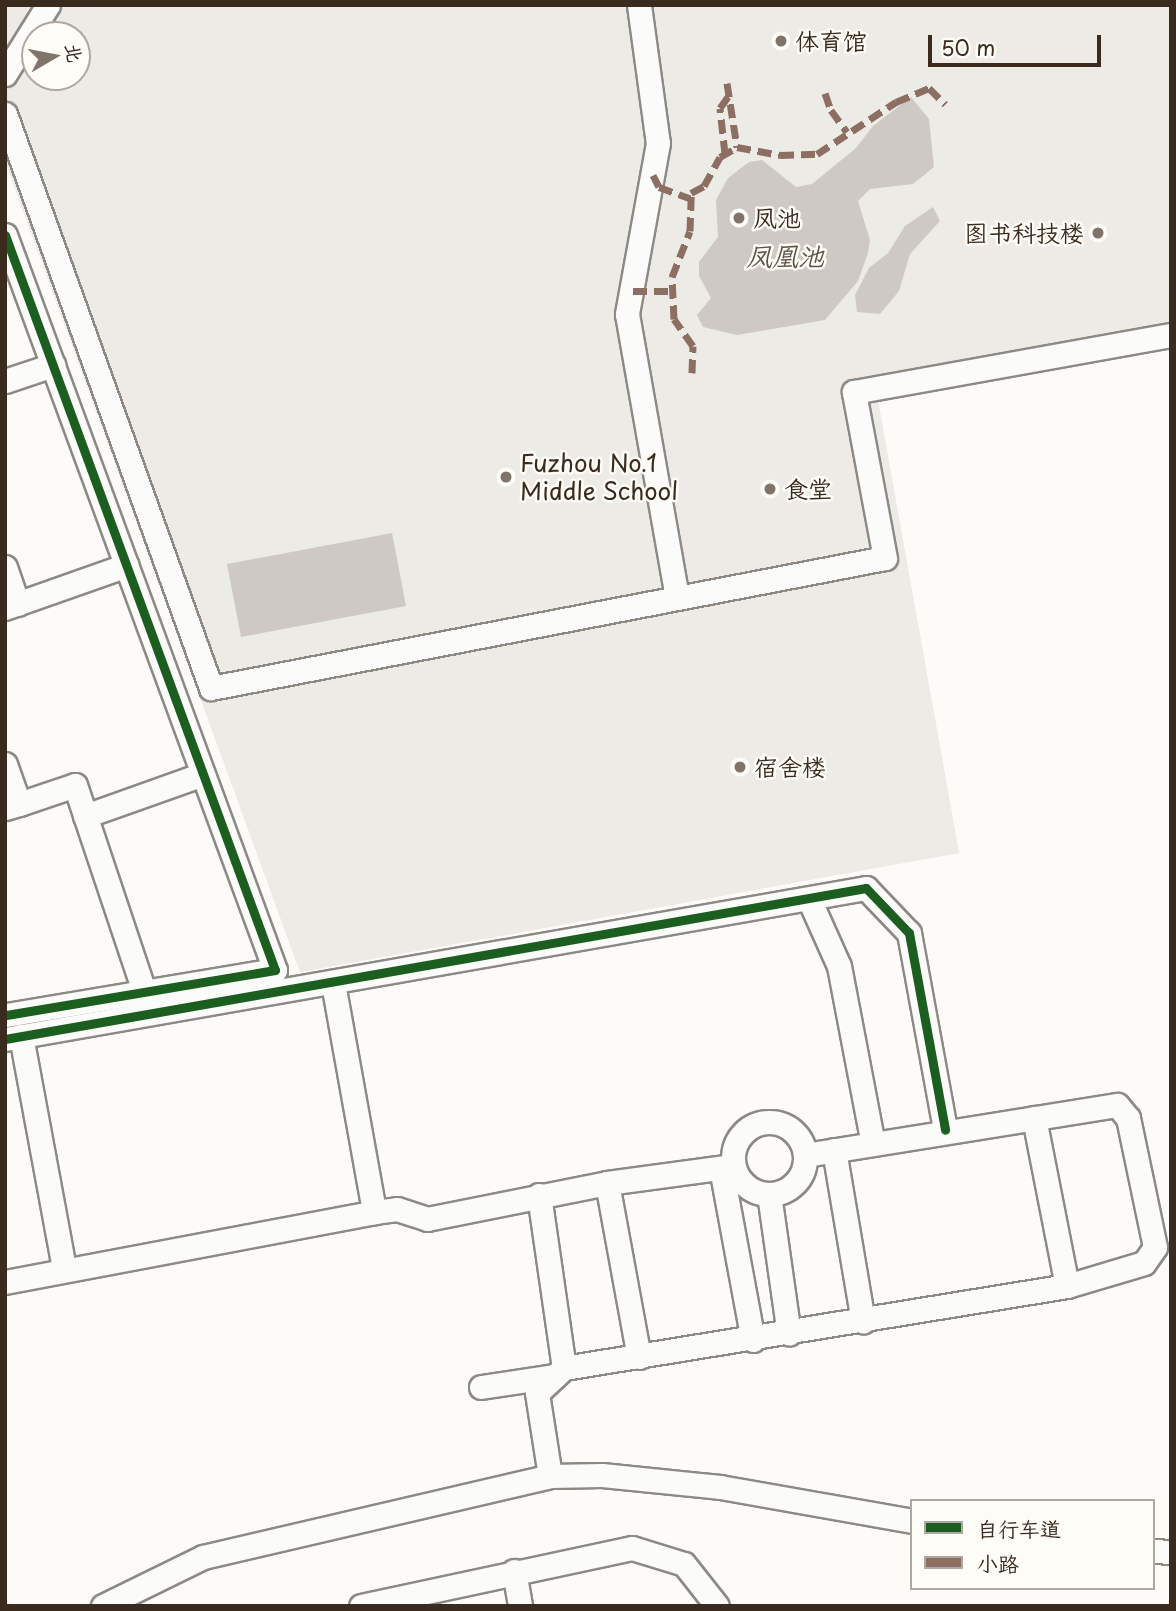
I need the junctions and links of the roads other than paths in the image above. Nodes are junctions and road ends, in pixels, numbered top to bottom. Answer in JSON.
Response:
{"nodes":[{"id":1,"x":48,"y":5,"type":"edge"},
{"id":2,"x":639,"y":5,"type":"edge"},
{"id":3,"x":5,"y":74,"type":"edge"},
{"id":4,"x":5,"y":114,"type":"edge"},
{"id":5,"x":5,"y":235,"type":"edge"},
{"id":6,"x":1171,"y":335,"type":"edge"},
{"id":7,"x":53,"y":365,"type":"junction"},
{"id":8,"x":5,"y":382,"type":"edge"},
{"id":9,"x":127,"y":565,"type":"junction"},
{"id":10,"x":5,"y":567,"type":"edge"},
{"id":11,"x":677,"y":598,"type":"junction"},
{"id":12,"x":12,"y":606,"type":"edge"},
{"id":13,"x":5,"y":764,"type":"edge"},
{"id":14,"x":203,"y":774,"type":"junction"},
{"id":15,"x":12,"y":806,"type":"edge"},
{"id":16,"x":85,"y":816,"type":"junction"},
{"id":17,"x":809,"y":899,"type":"junction"},
{"id":18,"x":333,"y":983,"type":"junction"},
{"id":19,"x":145,"y":994,"type":"junction"},
{"id":20,"x":5,"y":1016,"type":"edge"},
{"id":21,"x":13,"y":1037,"type":"edge"},
{"id":22,"x":1034,"y":1118,"type":"junction"},
{"id":23,"x":945,"y":1130,"type":"junction"},
{"id":24,"x":873,"y":1144,"type":"junction"},
{"id":25,"x":834,"y":1150,"type":"junction"},
{"id":26,"x":805,"y":1155,"type":"junction"},
{"id":27,"x":727,"y":1167,"type":"junction"},
{"id":28,"x":607,"y":1183,"type":"junction"},
{"id":29,"x":769,"y":1194,"type":"junction"},
{"id":30,"x":539,"y":1195,"type":"junction"},
{"id":31,"x":374,"y":1212,"type":"junction"},
{"id":32,"x":64,"y":1269,"type":"junction"},
{"id":33,"x":5,"y":1282,"type":"edge"},
{"id":34,"x":1067,"y":1286,"type":"junction"},
{"id":35,"x":863,"y":1322,"type":"junction"},
{"id":36,"x":789,"y":1334,"type":"junction"},
{"id":37,"x":753,"y":1340,"type":"junction"},
{"id":38,"x":639,"y":1357,"type":"junction"},
{"id":39,"x":559,"y":1372,"type":"junction"},
{"id":40,"x":481,"y":1387,"type":"dead end"},
{"id":41,"x":550,"y":1476,"type":"junction"},
{"id":42,"x":910,"y":1521,"type":"edge"},
{"id":43,"x":514,"y":1571,"type":"junction"},
{"id":44,"x":103,"y":1606,"type":"edge"},
{"id":45,"x":361,"y":1606,"type":"edge"},
{"id":46,"x":520,"y":1606,"type":"edge"},
{"id":47,"x":717,"y":1606,"type":"edge"}],
"edges":[{"from":1,"to":3,"type":"street"},
{"from":2,"to":11,"type":"street"},
{"from":4,"to":11,"type":"street"},
{"from":5,"to":7,"type":"street"},
{"from":6,"to":11,"type":"street"},
{"from":7,"to":8,"type":"street"},
{"from":7,"to":9,"type":"street"},
{"from":9,"to":12,"type":"street"},
{"from":9,"to":14,"type":"street"},
{"from":10,"to":12,"type":"street"},
{"from":13,"to":15,"type":"street"},
{"from":14,"to":16,"type":"street"},
{"from":14,"to":19,"type":"street"},
{"from":15,"to":16,"type":"street"},
{"from":16,"to":19,"type":"street"},
{"from":17,"to":18,"type":"street"},
{"from":17,"to":23,"type":"street"},
{"from":17,"to":24,"type":"street"},
{"from":18,"to":21,"type":"street"},
{"from":18,"to":31,"type":"street"},
{"from":19,"to":20,"type":"street"},
{"from":21,"to":32,"type":"street"},
{"from":22,"to":23,"type":"street"},
{"from":22,"to":34,"type":"street"},
{"from":22,"to":34,"type":"street"},
{"from":23,"to":24,"type":"street"},
{"from":24,"to":25,"type":"street"},
{"from":25,"to":26,"type":"street"},
{"from":25,"to":35,"type":"street"},
{"from":26,"to":27,"type":"street"},
{"from":26,"to":29,"type":"street"},
{"from":27,"to":28,"type":"street"},
{"from":27,"to":29,"type":"street"},
{"from":27,"to":37,"type":"street"},
{"from":28,"to":30,"type":"street"},
{"from":28,"to":38,"type":"street"},
{"from":29,"to":36,"type":"street"},
{"from":30,"to":31,"type":"street"},
{"from":30,"to":39,"type":"street"},
{"from":31,"to":32,"type":"street"},
{"from":32,"to":33,"type":"street"},
{"from":34,"to":35,"type":"street"},
{"from":35,"to":36,"type":"street"},
{"from":36,"to":37,"type":"street"},
{"from":37,"to":38,"type":"street"},
{"from":38,"to":39,"type":"street"},
{"from":39,"to":40,"type":"street"},
{"from":39,"to":41,"type":"street"},
{"from":41,"to":42,"type":"street"},
{"from":41,"to":44,"type":"street"},
{"from":43,"to":45,"type":"street"},
{"from":43,"to":46,"type":"street"},
{"from":43,"to":47,"type":"street"}]}
